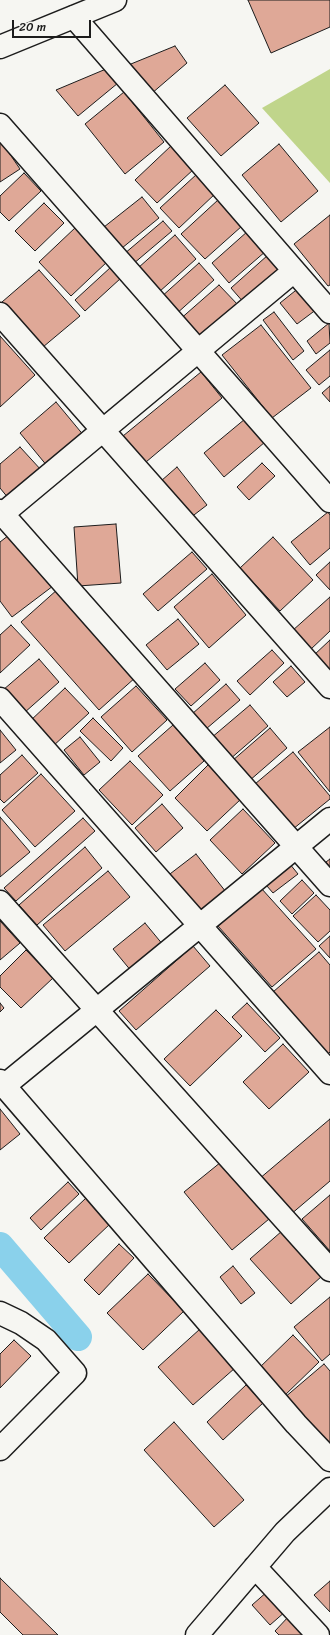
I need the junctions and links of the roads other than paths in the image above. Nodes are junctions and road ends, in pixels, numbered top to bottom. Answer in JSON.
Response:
{"nodes":[{"id":1,"x":115,"y":0,"type":"edge"},
{"id":2,"x":74,"y":17,"type":"junction"},
{"id":3,"x":0,"y":47,"type":"edge"},
{"id":4,"x":0,"y":125,"type":"edge"},
{"id":5,"x":294,"y":271,"type":"junction"},
{"id":6,"x":330,"y":312,"type":"edge"},
{"id":7,"x":0,"y":314,"type":"edge"},
{"id":8,"x":197,"y":350,"type":"junction"},
{"id":9,"x":102,"y":430,"type":"junction"},
{"id":10,"x":330,"y":500,"type":"edge"},
{"id":11,"x":1,"y":513,"type":"edge"},
{"id":12,"x":330,"y":687,"type":"edge"},
{"id":13,"x":0,"y":699,"type":"edge"},
{"id":14,"x":330,"y":819,"type":"edge"},
{"id":15,"x":296,"y":847,"type":"junction"},
{"id":16,"x":330,"y":885,"type":"edge"},
{"id":17,"x":0,"y":902,"type":"edge"},
{"id":18,"x":200,"y":926,"type":"junction"},
{"id":19,"x":97,"y":1010,"type":"junction"},
{"id":20,"x":330,"y":1073,"type":"edge"},
{"id":21,"x":2,"y":1084,"type":"edge"},
{"id":22,"x":330,"y":1270,"type":"edge"},
{"id":23,"x":0,"y":1313,"type":"edge"},
{"id":24,"x":0,"y":1449,"type":"edge"},
{"id":25,"x":330,"y":1460,"type":"edge"},
{"id":26,"x":330,"y":1489,"type":"edge"},
{"id":27,"x":255,"y":1567,"type":"junction"},
{"id":28,"x":197,"y":1635,"type":"edge"},
{"id":29,"x":318,"y":1635,"type":"edge"}],
"edges":[{"from":1,"to":2,"type":"street"},
{"from":2,"to":3,"type":"street"},
{"from":2,"to":5,"type":"street"},
{"from":4,"to":8,"type":"street"},
{"from":5,"to":6,"type":"street"},
{"from":5,"to":8,"type":"street"},
{"from":7,"to":9,"type":"street"},
{"from":8,"to":9,"type":"street"},
{"from":8,"to":10,"type":"street"},
{"from":9,"to":11,"type":"street"},
{"from":9,"to":12,"type":"street"},
{"from":11,"to":15,"type":"street"},
{"from":13,"to":18,"type":"street"},
{"from":14,"to":15,"type":"street"},
{"from":15,"to":16,"type":"street"},
{"from":15,"to":18,"type":"street"},
{"from":17,"to":19,"type":"street"},
{"from":18,"to":19,"type":"street"},
{"from":18,"to":20,"type":"street"},
{"from":19,"to":21,"type":"street"},
{"from":19,"to":22,"type":"street"},
{"from":21,"to":25,"type":"street"},
{"from":23,"to":24,"type":"street"},
{"from":26,"to":27,"type":"street"},
{"from":27,"to":28,"type":"street"},
{"from":27,"to":29,"type":"street"}]}
